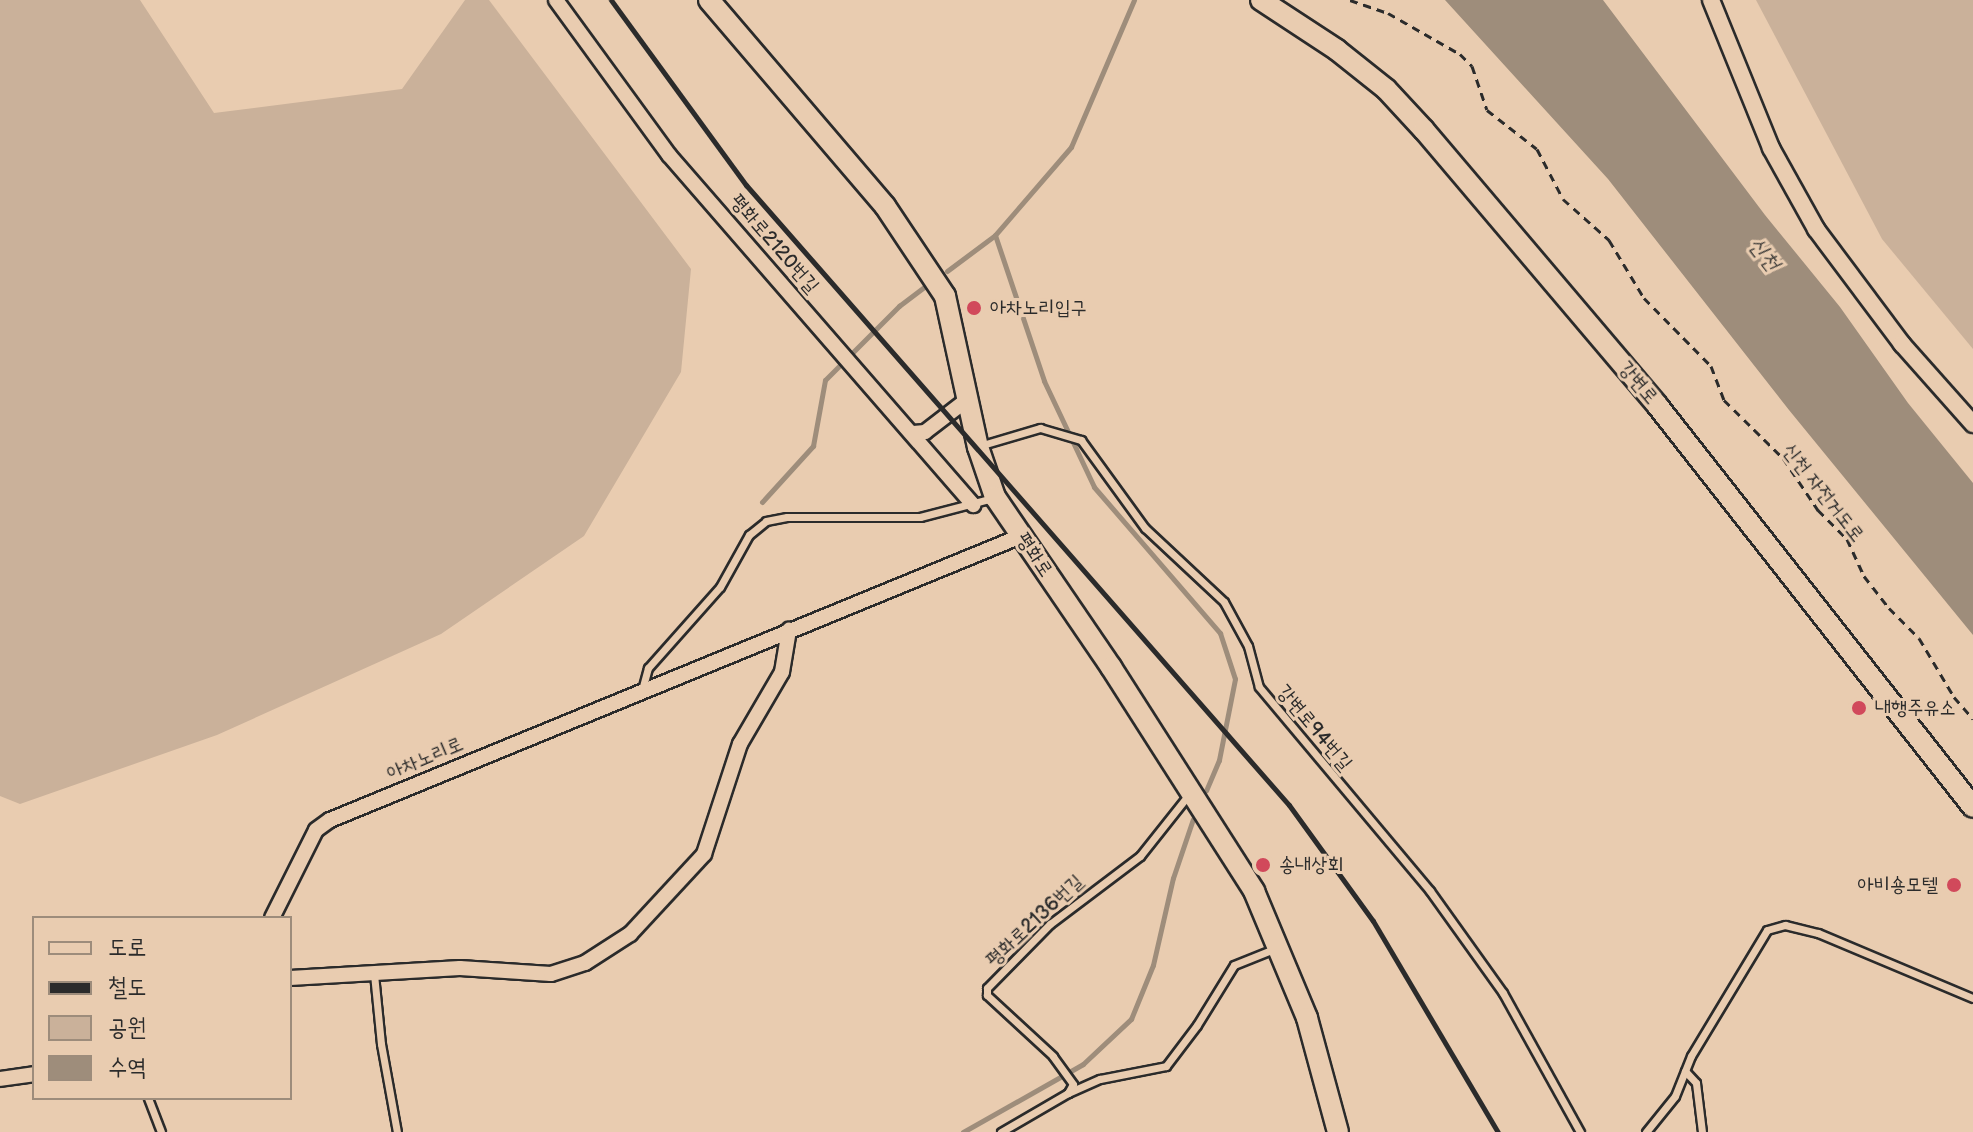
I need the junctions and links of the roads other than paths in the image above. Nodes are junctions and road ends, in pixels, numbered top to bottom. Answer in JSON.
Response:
{"nodes":[{"id":1,"x":556,"y":0,"type":"edge"},
{"id":2,"x":709,"y":0,"type":"edge"},
{"id":3,"x":1261,"y":0,"type":"edge"},
{"id":4,"x":1711,"y":0,"type":"edge"},
{"id":5,"x":968,"y":399,"type":"junction"},
{"id":6,"x":1973,"y":424,"type":"edge"},
{"id":7,"x":912,"y":433,"type":"junction"},
{"id":8,"x":978,"y":447,"type":"junction"},
{"id":9,"x":995,"y":497,"type":"junction"},
{"id":10,"x":973,"y":505,"type":"junction"},
{"id":11,"x":1021,"y":536,"type":"junction"},
{"id":12,"x":789,"y":630,"type":"junction"},
{"id":13,"x":642,"y":690,"type":"junction"},
{"id":14,"x":1191,"y":791,"type":"junction"},
{"id":15,"x":1973,"y":807,"type":"edge"},
{"id":16,"x":273,"y":916,"type":"edge"},
{"id":17,"x":1280,"y":946,"type":"junction"},
{"id":18,"x":374,"y":974,"type":"junction"},
{"id":19,"x":292,"y":978,"type":"edge"},
{"id":20,"x":1973,"y":998,"type":"edge"},
{"id":21,"x":1685,"y":1071,"type":"junction"},
{"id":22,"x":32,"y":1074,"type":"edge"},
{"id":23,"x":0,"y":1079,"type":"edge"},
{"id":24,"x":1068,"y":1093,"type":"junction"},
{"id":25,"x":149,"y":1100,"type":"edge"},
{"id":26,"x":161,"y":1132,"type":"edge"},
{"id":27,"x":397,"y":1132,"type":"edge"},
{"id":28,"x":1001,"y":1132,"type":"edge"},
{"id":29,"x":1338,"y":1132,"type":"edge"},
{"id":30,"x":1580,"y":1132,"type":"edge"},
{"id":31,"x":1646,"y":1132,"type":"edge"},
{"id":32,"x":1702,"y":1132,"type":"edge"}],
"edges":[{"from":1,"to":7,"type":"street","name":"평화로2120번길"},
{"from":2,"to":5,"type":"main road","name":"평화로"},
{"from":3,"to":15,"type":"main road","name":"강변로"},
{"from":4,"to":6,"type":"street"},
{"from":5,"to":7,"type":"street"},
{"from":5,"to":8,"type":"main road","name":"평화로"},
{"from":7,"to":10,"type":"street","name":"평화로2120번길"},
{"from":8,"to":9,"type":"main road","name":"평화로"},
{"from":8,"to":30,"type":"lane","name":"강변로94번길"},
{"from":9,"to":10,"type":"lane"},
{"from":9,"to":11,"type":"main road","name":"평화로"},
{"from":10,"to":13,"type":"lane"},
{"from":11,"to":12,"type":"street","name":"아차노리로"},
{"from":11,"to":14,"type":"main road","name":"평화로"},
{"from":12,"to":13,"type":"street","name":"아차노리로"},
{"from":12,"to":18,"type":"street"},
{"from":13,"to":16,"type":"street","name":"아차노리로"},
{"from":14,"to":17,"type":"main road","name":"평화로"},
{"from":14,"to":24,"type":"lane","name":"평화로2136번길"},
{"from":17,"to":24,"type":"lane"},
{"from":17,"to":29,"type":"main road","name":"평화로"},
{"from":18,"to":19,"type":"street"},
{"from":18,"to":27,"type":"lane"},
{"from":20,"to":21,"type":"lane"},
{"from":21,"to":31,"type":"lane"},
{"from":21,"to":32,"type":"lane"},
{"from":22,"to":23,"type":"street"},
{"from":24,"to":28,"type":"lane"},
{"from":25,"to":26,"type":"lane"}]}
